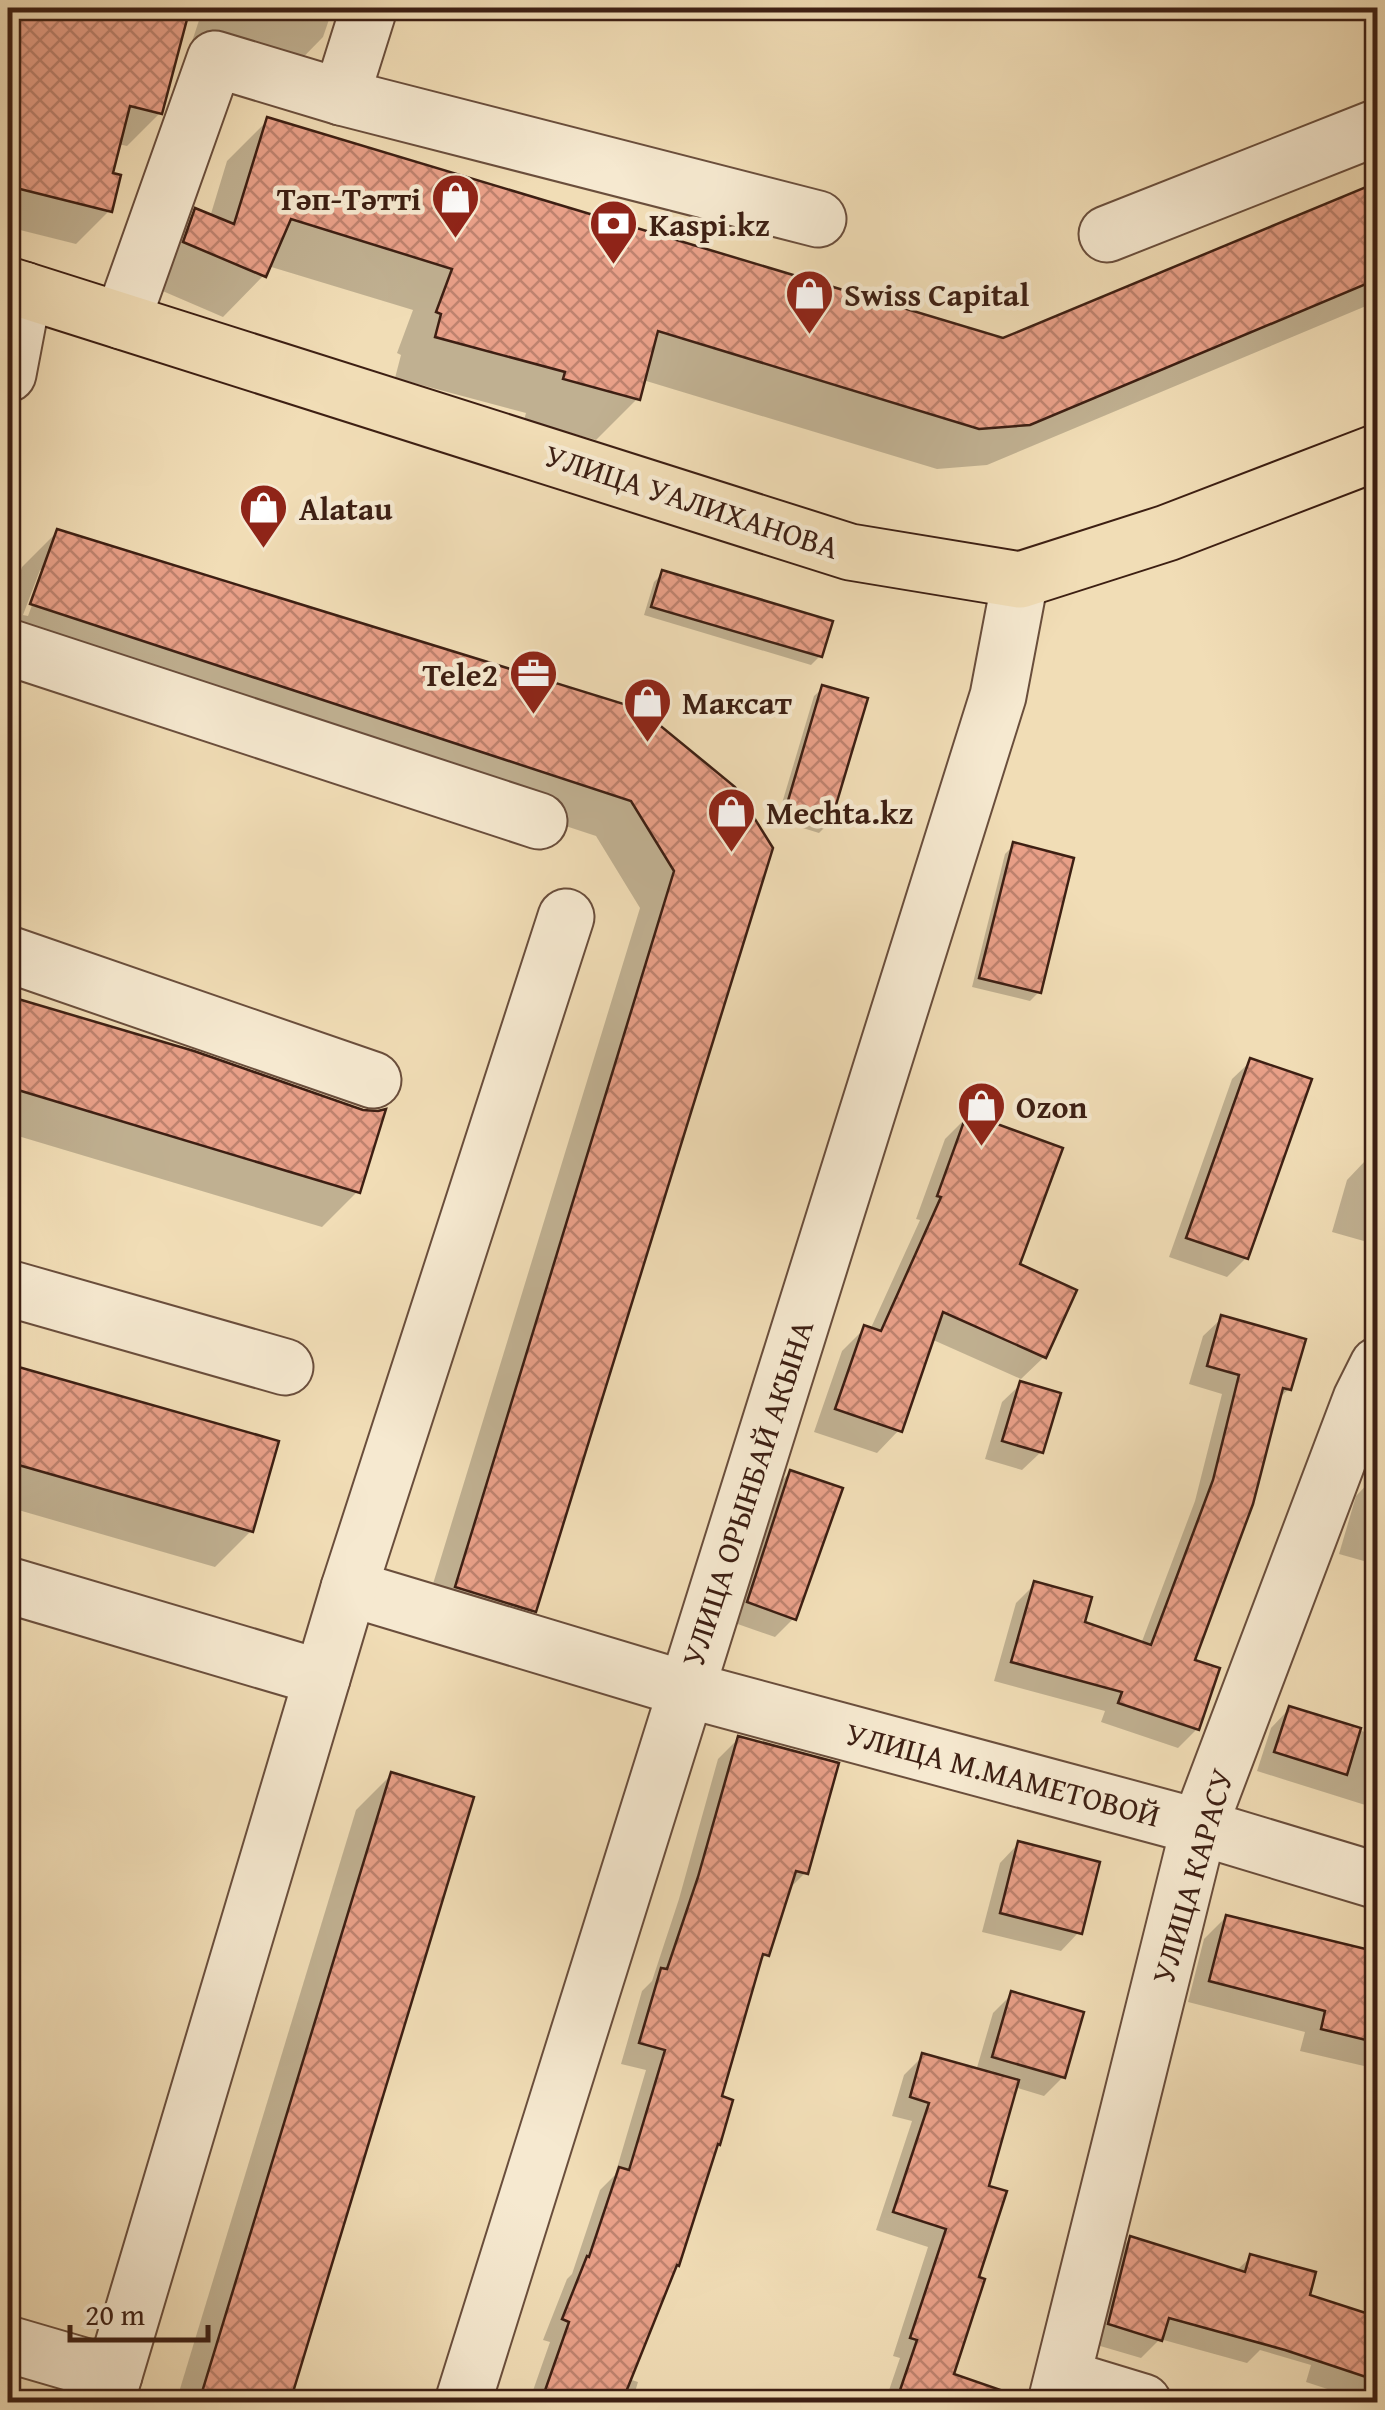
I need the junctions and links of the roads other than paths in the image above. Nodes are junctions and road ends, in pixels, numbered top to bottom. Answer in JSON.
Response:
{"nodes":[{"id":1,"x":369,"y":8,"type":"edge"},
{"id":2,"x":341,"y":97,"type":"junction"},
{"id":3,"x":1378,"y":127,"type":"edge"},
{"id":4,"x":818,"y":219,"type":"dead end"},
{"id":5,"x":1107,"y":234,"type":"dead end"},
{"id":6,"x":16,"y":287,"type":"edge"},
{"id":7,"x":122,"y":321,"type":"junction"},
{"id":8,"x":8,"y":374,"type":"edge"},
{"id":9,"x":1378,"y":452,"type":"edge"},
{"id":10,"x":1020,"y":580,"type":"junction"},
{"id":11,"x":8,"y":646,"type":"edge"},
{"id":12,"x":539,"y":821,"type":"dead end"},
{"id":13,"x":566,"y":917,"type":"dead end"},
{"id":14,"x":8,"y":954,"type":"edge"},
{"id":15,"x":373,"y":1080,"type":"dead end"},
{"id":16,"x":8,"y":1288,"type":"edge"},
{"id":17,"x":1378,"y":1365,"type":"edge"},
{"id":18,"x":285,"y":1367,"type":"dead end"},
{"id":19,"x":8,"y":1585,"type":"edge"},
{"id":20,"x":349,"y":1588,"type":"junction"},
{"id":21,"x":322,"y":1678,"type":"junction"},
{"id":22,"x":685,"y":1689,"type":"junction"},
{"id":23,"x":1199,"y":1827,"type":"junction"},
{"id":24,"x":1378,"y":1882,"type":"edge"},
{"id":25,"x":8,"y":2344,"type":"edge"},
{"id":26,"x":110,"y":2389,"type":"edge"},
{"id":27,"x":1060,"y":2390,"type":"edge"},
{"id":28,"x":462,"y":2402,"type":"edge"},
{"id":29,"x":1143,"y":2402,"type":"edge"}],
"edges":[{"from":1,"to":2,"type":"street"},
{"from":2,"to":4,"type":"street"},
{"from":2,"to":7,"type":"street"},
{"from":3,"to":5,"type":"street"},
{"from":6,"to":7,"type":"main road","name":"УЛИЦА УАЛИХАНОВА"},
{"from":6,"to":8,"type":"street"},
{"from":7,"to":10,"type":"main road","name":"УЛИЦА УАЛИХАНОВА"},
{"from":9,"to":10,"type":"main road","name":"УЛИЦА УАЛИХАНОВА"},
{"from":10,"to":22,"type":"street","name":"УЛИЦА ОРЫНБАЙ АКЫНА"},
{"from":11,"to":12,"type":"street"},
{"from":13,"to":20,"type":"street"},
{"from":14,"to":15,"type":"street"},
{"from":16,"to":18,"type":"street"},
{"from":17,"to":23,"type":"street","name":"УЛИЦА КАРАСУ"},
{"from":19,"to":21,"type":"street"},
{"from":20,"to":21,"type":"street"},
{"from":20,"to":22,"type":"street","name":"УЛИЦА М.МАМЕТОВОЙ"},
{"from":21,"to":26,"type":"street"},
{"from":22,"to":23,"type":"street","name":"УЛИЦА М.МАМЕТОВОЙ"},
{"from":22,"to":28,"type":"street","name":"УЛИЦА ОРЫНБАЙ АКЫНА"},
{"from":23,"to":24,"type":"street","name":"УЛИЦА М.МАМЕТОВОЙ"},
{"from":23,"to":27,"type":"street","name":"УЛИЦА КАРАСУ"},
{"from":25,"to":26,"type":"street"},
{"from":27,"to":29,"type":"street"}]}
